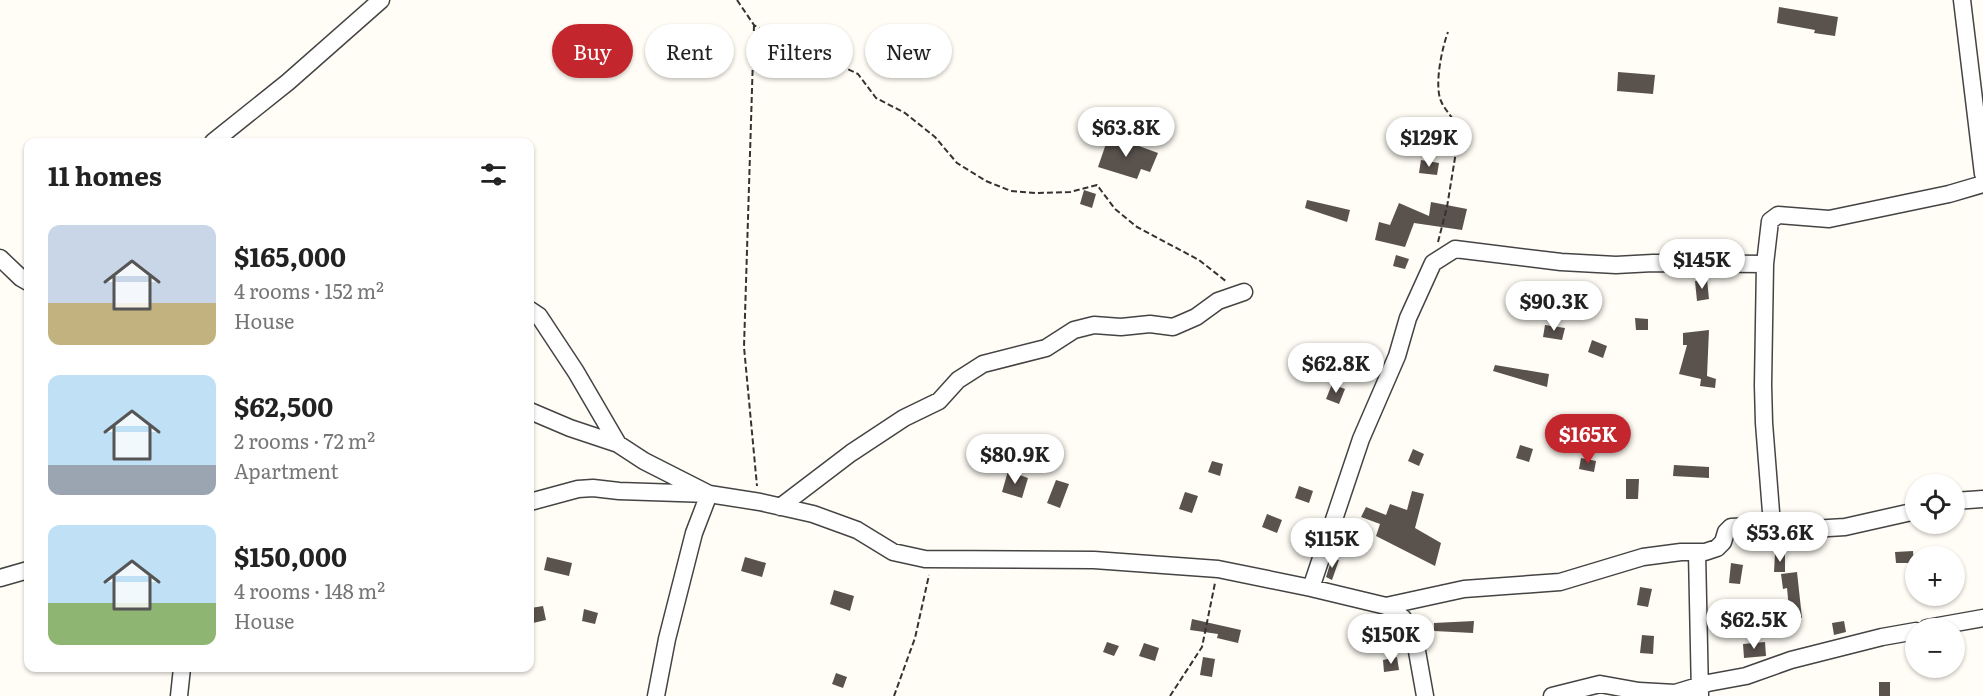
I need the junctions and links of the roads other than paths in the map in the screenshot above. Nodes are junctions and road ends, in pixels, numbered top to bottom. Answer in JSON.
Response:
{"nodes":[{"id":1,"x":381,"y":0,"type":"edge"},
{"id":2,"x":1962,"y":0,"type":"edge"},
{"id":3,"x":218,"y":138,"type":"edge"},
{"id":4,"x":1983,"y":174,"type":"edge"},
{"id":5,"x":1983,"y":184,"type":"edge"},
{"id":6,"x":0,"y":258,"type":"edge"},
{"id":7,"x":1765,"y":264,"type":"junction"},
{"id":8,"x":24,"y":280,"type":"edge"},
{"id":9,"x":1244,"y":292,"type":"road end"},
{"id":10,"x":534,"y":313,"type":"edge"},
{"id":11,"x":534,"y":413,"type":"edge"},
{"id":12,"x":618,"y":444,"type":"junction"},
{"id":13,"x":709,"y":494,"type":"junction"},
{"id":14,"x":1983,"y":499,"type":"edge"},
{"id":15,"x":1965,"y":500,"type":"edge"},
{"id":16,"x":534,"y":501,"type":"edge"},
{"id":17,"x":780,"y":507,"type":"junction"},
{"id":18,"x":1905,"y":513,"type":"edge"},
{"id":19,"x":1772,"y":525,"type":"junction"},
{"id":20,"x":1697,"y":552,"type":"junction"},
{"id":21,"x":24,"y":571,"type":"edge"},
{"id":22,"x":0,"y":578,"type":"edge"},
{"id":23,"x":1311,"y":588,"type":"junction"},
{"id":24,"x":1386,"y":606,"type":"junction"},
{"id":25,"x":1983,"y":618,"type":"edge"},
{"id":26,"x":1965,"y":621,"type":"edge"},
{"id":27,"x":1905,"y":633,"type":"edge"},
{"id":28,"x":182,"y":672,"type":"edge"},
{"id":29,"x":1700,"y":691,"type":"edge"},
{"id":30,"x":179,"y":696,"type":"edge"},
{"id":31,"x":656,"y":696,"type":"edge"},
{"id":32,"x":1425,"y":696,"type":"edge"},
{"id":33,"x":1552,"y":696,"type":"edge"}],
"edges":[{"from":1,"to":3,"type":"street"},
{"from":2,"to":4,"type":"street"},
{"from":5,"to":7,"type":"street"},
{"from":6,"to":8,"type":"street"},
{"from":7,"to":19,"type":"street"},
{"from":7,"to":23,"type":"street"},
{"from":9,"to":17,"type":"street"},
{"from":10,"to":12,"type":"street"},
{"from":11,"to":12,"type":"street"},
{"from":12,"to":13,"type":"street"},
{"from":13,"to":16,"type":"street"},
{"from":13,"to":17,"type":"street"},
{"from":13,"to":31,"type":"street"},
{"from":14,"to":15,"type":"street"},
{"from":17,"to":23,"type":"street"},
{"from":18,"to":19,"type":"street"},
{"from":19,"to":20,"type":"street"},
{"from":20,"to":24,"type":"street"},
{"from":20,"to":29,"type":"street"},
{"from":21,"to":22,"type":"street"},
{"from":23,"to":24,"type":"street"},
{"from":24,"to":32,"type":"street"},
{"from":25,"to":26,"type":"street"},
{"from":27,"to":29,"type":"street"},
{"from":28,"to":30,"type":"street"},
{"from":29,"to":33,"type":"street"}]}
